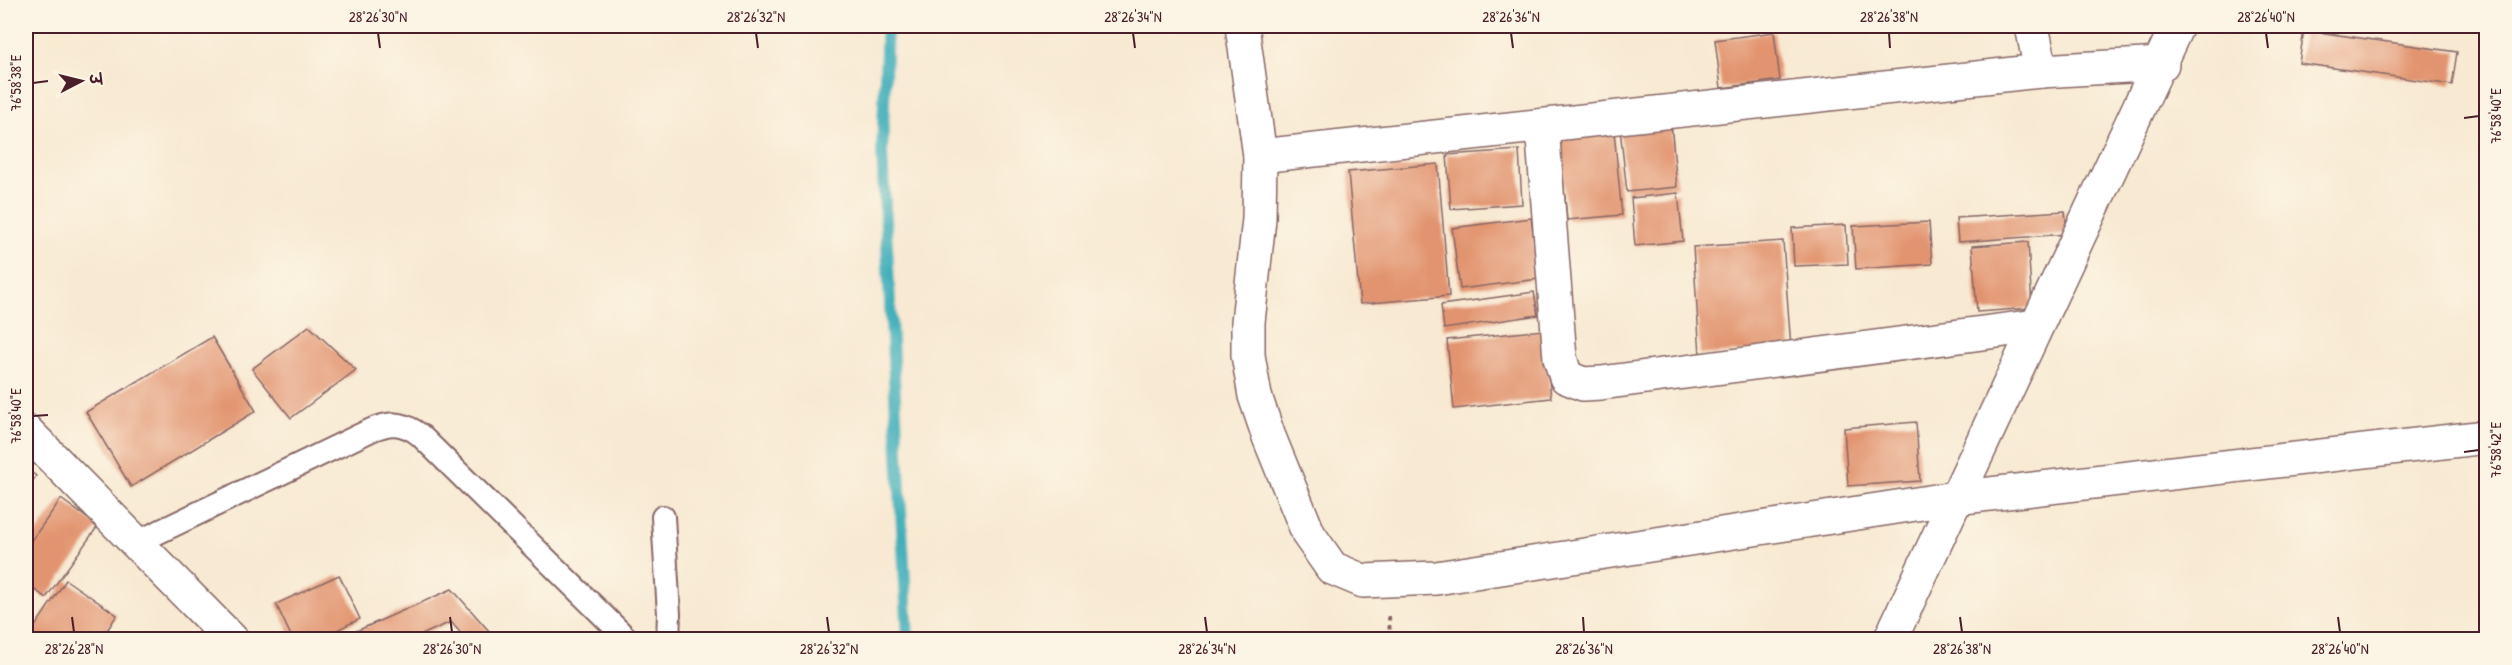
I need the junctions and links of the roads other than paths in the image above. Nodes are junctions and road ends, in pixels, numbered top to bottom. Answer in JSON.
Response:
{"nodes":[{"id":1,"x":1242,"y":26,"type":"edge"},
{"id":2,"x":2032,"y":26,"type":"edge"},
{"id":3,"x":2177,"y":26,"type":"edge"},
{"id":4,"x":2162,"y":64,"type":"junction"},
{"id":5,"x":2042,"y":72,"type":"junction"},
{"id":6,"x":1542,"y":126,"type":"junction"},
{"id":7,"x":1260,"y":156,"type":"junction"},
{"id":8,"x":2036,"y":326,"type":"junction"},
{"id":9,"x":26,"y":431,"type":"edge"},
{"id":10,"x":2487,"y":437,"type":"edge"},
{"id":11,"x":1955,"y":498,"type":"junction"},
{"id":12,"x":663,"y":517,"type":"dead end"},
{"id":13,"x":136,"y":543,"type":"junction"},
{"id":14,"x":232,"y":639,"type":"edge"},
{"id":15,"x":628,"y":639,"type":"edge"},
{"id":16,"x":668,"y":639,"type":"edge"},
{"id":17,"x":1890,"y":639,"type":"edge"}],
"edges":[{"from":1,"to":7,"type":"street"},
{"from":2,"to":5,"type":"street"},
{"from":3,"to":4,"type":"street"},
{"from":4,"to":5,"type":"street"},
{"from":4,"to":8,"type":"street"},
{"from":5,"to":6,"type":"street"},
{"from":6,"to":7,"type":"street"},
{"from":6,"to":8,"type":"street"},
{"from":7,"to":11,"type":"street"},
{"from":8,"to":11,"type":"street"},
{"from":9,"to":13,"type":"street"},
{"from":10,"to":11,"type":"street"},
{"from":11,"to":17,"type":"street"},
{"from":12,"to":16,"type":"lane"},
{"from":13,"to":14,"type":"street"},
{"from":13,"to":15,"type":"lane"}]}
